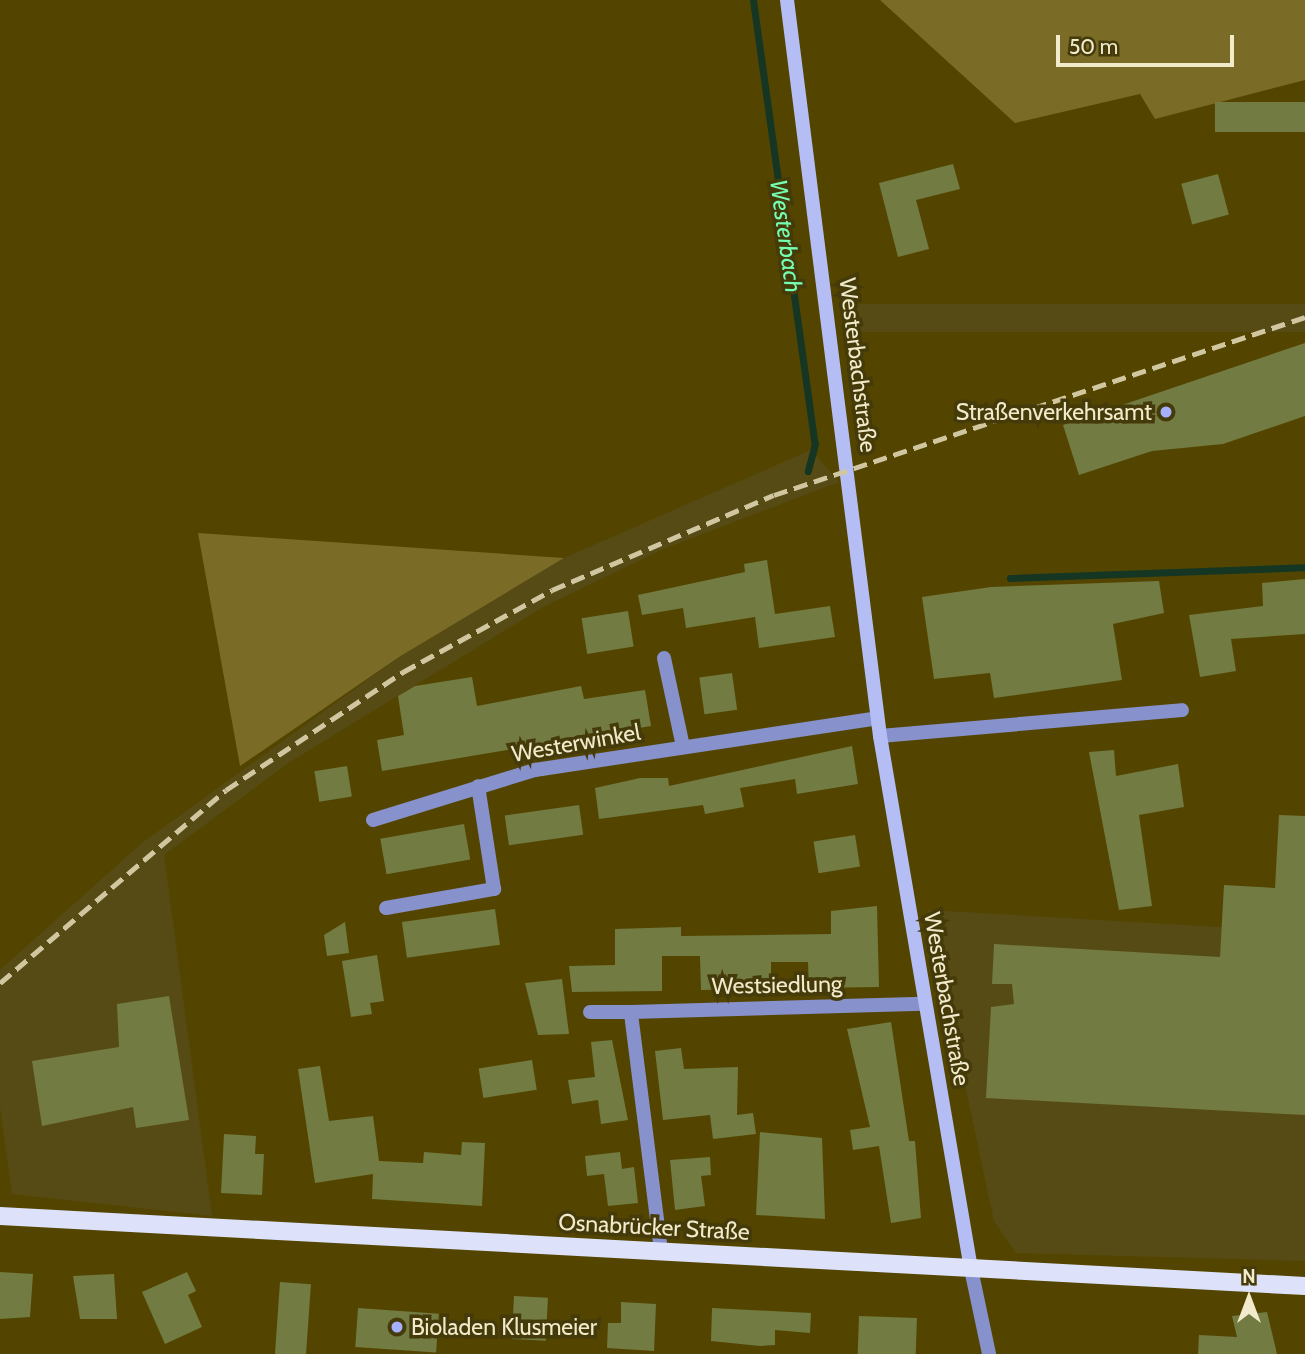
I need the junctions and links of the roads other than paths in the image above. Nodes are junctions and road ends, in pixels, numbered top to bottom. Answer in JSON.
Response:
{"nodes":[{"id":1,"x":787,"y":0,"type":"edge"},
{"id":2,"x":664,"y":658,"type":"dead end"},
{"id":3,"x":1182,"y":710,"type":"dead end"},
{"id":4,"x":877,"y":718,"type":"junction"},
{"id":5,"x":880,"y":736,"type":"junction"},
{"id":6,"x":683,"y":747,"type":"junction"},
{"id":7,"x":478,"y":786,"type":"junction"},
{"id":8,"x":373,"y":820,"type":"dead end"},
{"id":9,"x":386,"y":908,"type":"dead end"},
{"id":10,"x":923,"y":1004,"type":"junction"},
{"id":11,"x":590,"y":1012,"type":"dead end"},
{"id":12,"x":631,"y":1012,"type":"junction"},
{"id":13,"x":0,"y":1216,"type":"edge"},
{"id":14,"x":661,"y":1251,"type":"junction"},
{"id":15,"x":971,"y":1269,"type":"junction"},
{"id":16,"x":1305,"y":1286,"type":"edge"},
{"id":17,"x":989,"y":1354,"type":"edge"}],
"edges":[{"from":1,"to":4,"type":"main road","name":"Westerbachstraße"},
{"from":2,"to":6,"type":"street"},
{"from":3,"to":5,"type":"street"},
{"from":4,"to":5,"type":"main road","name":"Westerbachstraße"},
{"from":4,"to":6,"type":"street","name":"Westerwinkel"},
{"from":5,"to":10,"type":"main road","name":"Westerbachstraße"},
{"from":6,"to":7,"type":"street","name":"Westerwinkel"},
{"from":7,"to":8,"type":"street","name":"Westerwinkel"},
{"from":7,"to":9,"type":"street"},
{"from":10,"to":12,"type":"street","name":"Westsiedlung"},
{"from":10,"to":15,"type":"main road","name":"Westerbachstraße"},
{"from":11,"to":12,"type":"street","name":"Westsiedlung"},
{"from":12,"to":14,"type":"street"},
{"from":13,"to":14,"type":"main road","name":"Osnabrücker Straße"},
{"from":14,"to":15,"type":"main road","name":"Osnabrücker Straße"},
{"from":15,"to":16,"type":"main road","name":"Osnabrücker Straße"},
{"from":15,"to":17,"type":"street"}]}
